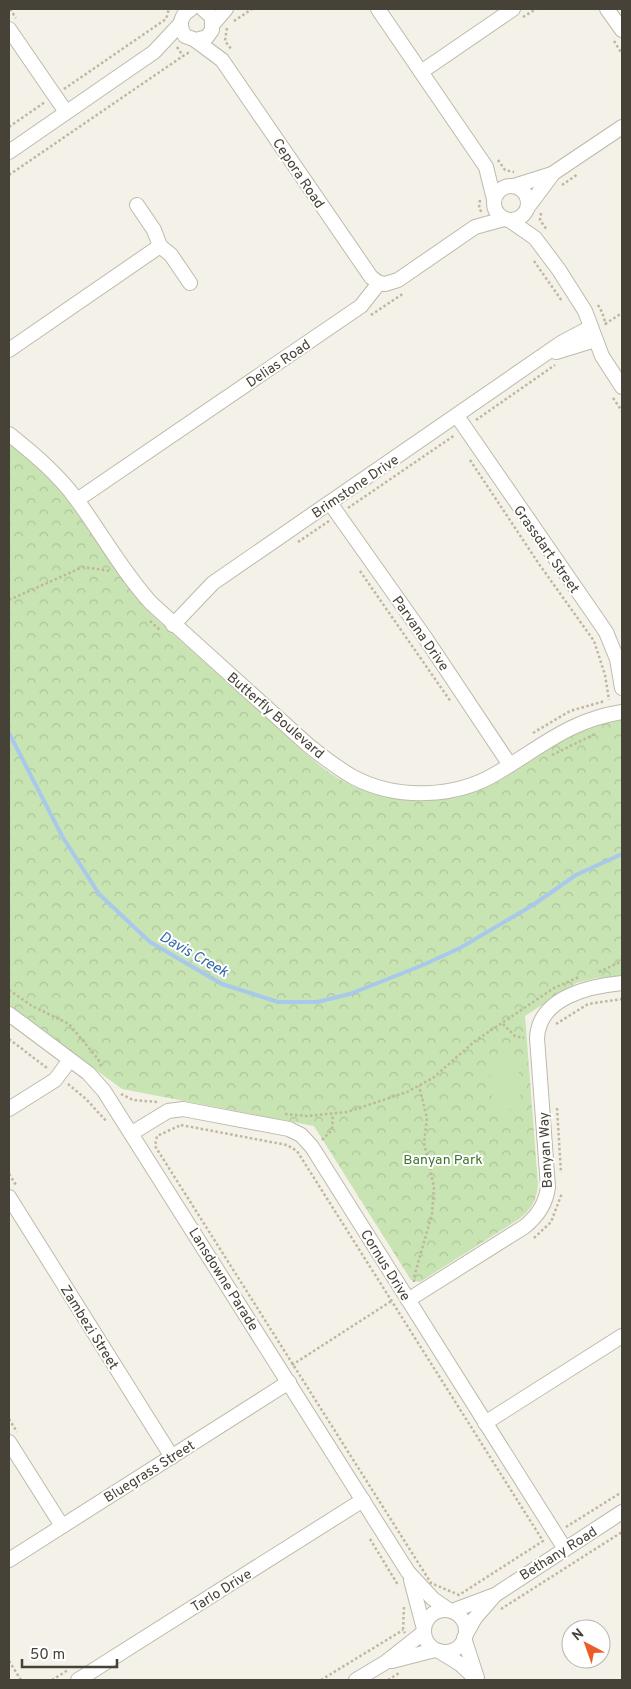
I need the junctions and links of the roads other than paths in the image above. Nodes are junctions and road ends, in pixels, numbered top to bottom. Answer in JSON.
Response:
{"nodes":[{"id":1,"x":203,"y":9,"type":"edge"},
{"id":2,"x":226,"y":9,"type":"edge"},
{"id":3,"x":378,"y":9,"type":"edge"},
{"id":4,"x":514,"y":9,"type":"edge"},
{"id":5,"x":608,"y":9,"type":"edge"},
{"id":6,"x":183,"y":14,"type":"edge"},
{"id":7,"x":213,"y":26,"type":"junction"},
{"id":8,"x":9,"y":29,"type":"edge"},
{"id":9,"x":622,"y":30,"type":"edge"},
{"id":10,"x":193,"y":40,"type":"junction"},
{"id":11,"x":154,"y":52,"type":"junction"},
{"id":12,"x":222,"y":60,"type":"junction"},
{"id":13,"x":421,"y":72,"type":"junction"},
{"id":14,"x":66,"y":112,"type":"junction"},
{"id":15,"x":622,"y":127,"type":"edge"},
{"id":16,"x":9,"y":152,"type":"edge"},
{"id":17,"x":486,"y":167,"type":"junction"},
{"id":18,"x":513,"y":186,"type":"junction"},
{"id":19,"x":535,"y":186,"type":"junction"},
{"id":20,"x":490,"y":198,"type":"junction"},
{"id":21,"x":137,"y":205,"type":"dead end"},
{"id":22,"x":528,"y":207,"type":"junction"},
{"id":23,"x":507,"y":219,"type":"junction"},
{"id":24,"x":476,"y":228,"type":"junction"},
{"id":25,"x":535,"y":238,"type":"junction"},
{"id":26,"x":160,"y":246,"type":"junction"},
{"id":27,"x":190,"y":283,"type":"dead end"},
{"id":28,"x":379,"y":283,"type":"junction"},
{"id":29,"x":593,"y":333,"type":"junction"},
{"id":30,"x":9,"y":350,"type":"edge"},
{"id":31,"x":617,"y":392,"type":"edge"},
{"id":32,"x":458,"y":427,"type":"junction"},
{"id":33,"x":9,"y":434,"type":"edge"},
{"id":34,"x":77,"y":500,"type":"junction"},
{"id":35,"x":332,"y":513,"type":"junction"},
{"id":36,"x":170,"y":631,"type":"junction"},
{"id":37,"x":620,"y":700,"type":"edge"},
{"id":38,"x":510,"y":765,"type":"junction"},
{"id":39,"x":622,"y":983,"type":"edge"},
{"id":40,"x":9,"y":1014,"type":"edge"},
{"id":41,"x":70,"y":1060,"type":"junction"},
{"id":42,"x":9,"y":1109,"type":"edge"},
{"id":43,"x":132,"y":1134,"type":"junction"},
{"id":44,"x":9,"y":1197,"type":"edge"},
{"id":45,"x":408,"y":1300,"type":"junction"},
{"id":46,"x":622,"y":1336,"type":"edge"},
{"id":47,"x":288,"y":1373,"type":"junction"},
{"id":48,"x":485,"y":1423,"type":"junction"},
{"id":49,"x":9,"y":1442,"type":"edge"},
{"id":50,"x":172,"y":1456,"type":"junction"},
{"id":51,"x":363,"y":1500,"type":"junction"},
{"id":52,"x":622,"y":1512,"type":"edge"},
{"id":53,"x":62,"y":1526,"type":"junction"},
{"id":54,"x":565,"y":1549,"type":"junction"},
{"id":55,"x":9,"y":1560,"type":"edge"},
{"id":56,"x":408,"y":1572,"type":"junction"},
{"id":57,"x":495,"y":1594,"type":"junction"},
{"id":58,"x":450,"y":1611,"type":"junction"},
{"id":59,"x":424,"y":1630,"type":"junction"},
{"id":60,"x":465,"y":1636,"type":"junction"},
{"id":61,"x":437,"y":1650,"type":"junction"},
{"id":62,"x":386,"y":1662,"type":"junction"},
{"id":63,"x":78,"y":1680,"type":"edge"},
{"id":64,"x":356,"y":1680,"type":"edge"},
{"id":65,"x":477,"y":1680,"type":"edge"}],
"edges":[{"from":1,"to":7,"type":"street","name":"Cepora Road"},
{"from":2,"to":7,"type":"street"},
{"from":3,"to":13,"type":"street"},
{"from":4,"to":13,"type":"street"},
{"from":5,"to":9,"type":"street"},
{"from":6,"to":10,"type":"street"},
{"from":6,"to":11,"type":"street"},
{"from":7,"to":10,"type":"street"},
{"from":7,"to":12,"type":"street","name":"Cepora Road"},
{"from":8,"to":14,"type":"street"},
{"from":10,"to":11,"type":"street"},
{"from":10,"to":12,"type":"street","name":"Cepora Road"},
{"from":11,"to":14,"type":"street"},
{"from":12,"to":28,"type":"street","name":"Cepora Road"},
{"from":13,"to":17,"type":"street"},
{"from":14,"to":16,"type":"street"},
{"from":15,"to":19,"type":"street"},
{"from":17,"to":18,"type":"street"},
{"from":17,"to":20,"type":"street"},
{"from":18,"to":19,"type":"street"},
{"from":18,"to":20,"type":"street"},
{"from":18,"to":22,"type":"street"},
{"from":19,"to":22,"type":"street"},
{"from":20,"to":23,"type":"street"},
{"from":20,"to":24,"type":"street"},
{"from":21,"to":26,"type":"street"},
{"from":22,"to":23,"type":"street"},
{"from":22,"to":25,"type":"street"},
{"from":23,"to":24,"type":"street"},
{"from":23,"to":25,"type":"street"},
{"from":24,"to":28,"type":"street"},
{"from":25,"to":29,"type":"street"},
{"from":26,"to":27,"type":"street"},
{"from":26,"to":30,"type":"street"},
{"from":28,"to":34,"type":"street","name":"Delias Road"},
{"from":29,"to":31,"type":"street"},
{"from":29,"to":32,"type":"street","name":"Brimstone Drive"},
{"from":32,"to":35,"type":"street","name":"Brimstone Drive"},
{"from":32,"to":37,"type":"street","name":"Grassdart Street"},
{"from":33,"to":34,"type":"street","name":"Butterfly Boulevard"},
{"from":34,"to":36,"type":"street","name":"Butterfly Boulevard"},
{"from":35,"to":36,"type":"street","name":"Brimstone Drive"},
{"from":35,"to":38,"type":"street","name":"Parvana Drive"},
{"from":36,"to":38,"type":"street","name":"Butterfly Boulevard"},
{"from":37,"to":38,"type":"street","name":"Butterfly Boulevard"},
{"from":39,"to":45,"type":"street","name":"Banyan Way"},
{"from":40,"to":41,"type":"street","name":"Lansdowne Parade"},
{"from":41,"to":42,"type":"street"},
{"from":41,"to":43,"type":"street","name":"Lansdowne Parade"},
{"from":43,"to":45,"type":"street","name":"Cornus Drive"},
{"from":43,"to":47,"type":"street","name":"Lansdowne Parade"},
{"from":44,"to":50,"type":"street","name":"Zambezi Street"},
{"from":45,"to":48,"type":"street","name":"Cornus Drive"},
{"from":46,"to":48,"type":"street"},
{"from":47,"to":50,"type":"street","name":"Bluegrass Street"},
{"from":47,"to":51,"type":"street","name":"Lansdowne Parade"},
{"from":48,"to":54,"type":"street","name":"Cornus Drive"},
{"from":49,"to":53,"type":"street"},
{"from":50,"to":53,"type":"street","name":"Bluegrass Street"},
{"from":51,"to":56,"type":"street","name":"Lansdowne Parade"},
{"from":51,"to":63,"type":"street","name":"Tarlo Drive"},
{"from":52,"to":54,"type":"street","name":"Bethany Road"},
{"from":53,"to":55,"type":"street","name":"Bluegrass Street"},
{"from":54,"to":57,"type":"street","name":"Bethany Road"},
{"from":56,"to":58,"type":"street","name":"Lansdowne Parade"},
{"from":56,"to":59,"type":"street","name":"Lansdowne Parade"},
{"from":57,"to":58,"type":"street","name":"Bethany Road"},
{"from":57,"to":60,"type":"street","name":"Bethany Road"},
{"from":58,"to":59,"type":"street"},
{"from":58,"to":60,"type":"street"},
{"from":59,"to":61,"type":"street"},
{"from":59,"to":62,"type":"street"},
{"from":60,"to":61,"type":"street"},
{"from":60,"to":65,"type":"street"},
{"from":61,"to":62,"type":"street"},
{"from":61,"to":65,"type":"street"},
{"from":62,"to":64,"type":"street"}]}
